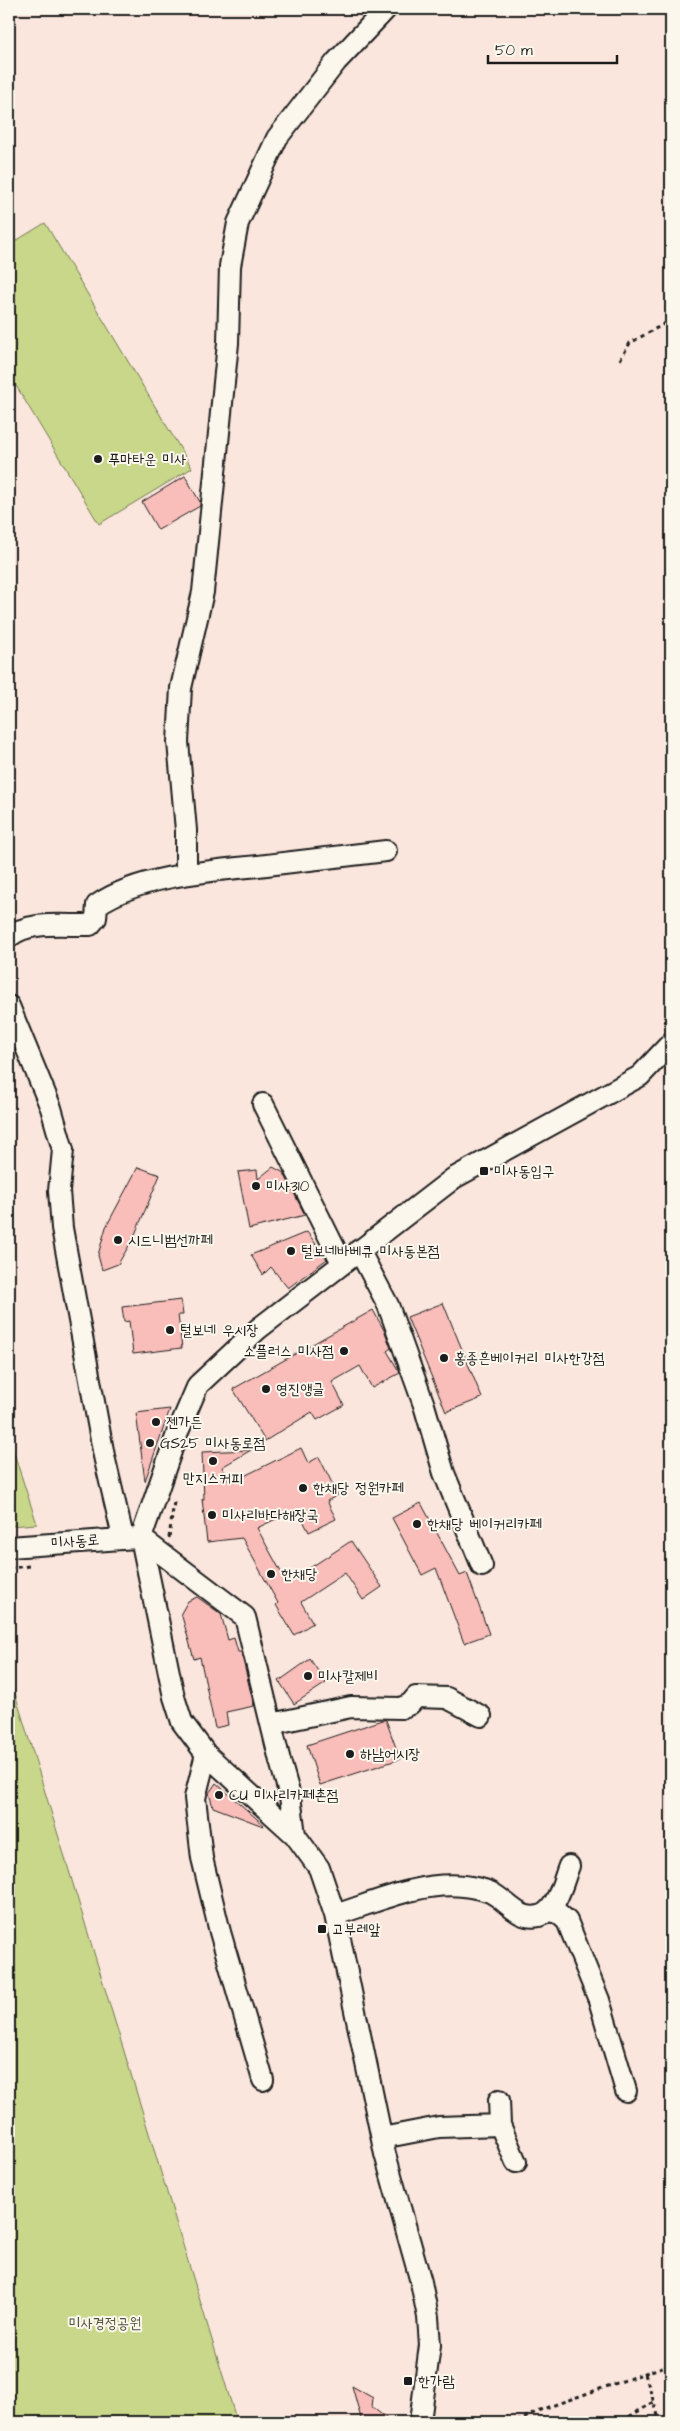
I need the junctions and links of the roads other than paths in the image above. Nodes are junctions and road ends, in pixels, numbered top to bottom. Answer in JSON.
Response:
{"nodes":[{"id":1,"x":386,"y":9,"type":"edge"},
{"id":2,"x":386,"y":850,"type":"dead end"},
{"id":3,"x":186,"y":874,"type":"junction"},
{"id":4,"x":9,"y":937,"type":"edge"},
{"id":5,"x":9,"y":1006,"type":"edge"},
{"id":6,"x":671,"y":1043,"type":"edge"},
{"id":7,"x":263,"y":1104,"type":"dead end"},
{"id":8,"x":360,"y":1250,"type":"junction"},
{"id":9,"x":342,"y":1263,"type":"junction"},
{"id":10,"x":132,"y":1537,"type":"junction"},
{"id":11,"x":9,"y":1547,"type":"edge"},
{"id":12,"x":482,"y":1566,"type":"dead end"},
{"id":13,"x":481,"y":1716,"type":"dead end"},
{"id":14,"x":271,"y":1724,"type":"junction"},
{"id":15,"x":206,"y":1754,"type":"junction"},
{"id":16,"x":295,"y":1835,"type":"junction"},
{"id":17,"x":569,"y":1866,"type":"dead end"},
{"id":18,"x":549,"y":1910,"type":"junction"},
{"id":19,"x":335,"y":1915,"type":"junction"},
{"id":20,"x":264,"y":2080,"type":"dead end"},
{"id":21,"x":626,"y":2091,"type":"dead end"},
{"id":22,"x":499,"y":2100,"type":"dead end"},
{"id":23,"x":500,"y":2125,"type":"junction"},
{"id":24,"x":382,"y":2138,"type":"junction"},
{"id":25,"x":516,"y":2162,"type":"dead end"},
{"id":26,"x":420,"y":2422,"type":"edge"}],
"edges":[{"from":1,"to":3,"type":"street"},
{"from":2,"to":3,"type":"street"},
{"from":3,"to":4,"type":"street"},
{"from":5,"to":10,"type":"street"},
{"from":6,"to":8,"type":"street"},
{"from":7,"to":9,"type":"street"},
{"from":8,"to":9,"type":"street"},
{"from":8,"to":12,"type":"street"},
{"from":9,"to":10,"type":"street"},
{"from":10,"to":11,"type":"street","name":"미사동로"},
{"from":10,"to":14,"type":"street"},
{"from":10,"to":15,"type":"street"},
{"from":13,"to":14,"type":"street"},
{"from":14,"to":16,"type":"street"},
{"from":15,"to":16,"type":"street"},
{"from":15,"to":20,"type":"street"},
{"from":16,"to":19,"type":"street"},
{"from":17,"to":18,"type":"street"},
{"from":18,"to":19,"type":"street"},
{"from":18,"to":21,"type":"street"},
{"from":19,"to":24,"type":"street"},
{"from":22,"to":23,"type":"street"},
{"from":23,"to":24,"type":"street"},
{"from":23,"to":25,"type":"street"},
{"from":24,"to":26,"type":"street"}]}
